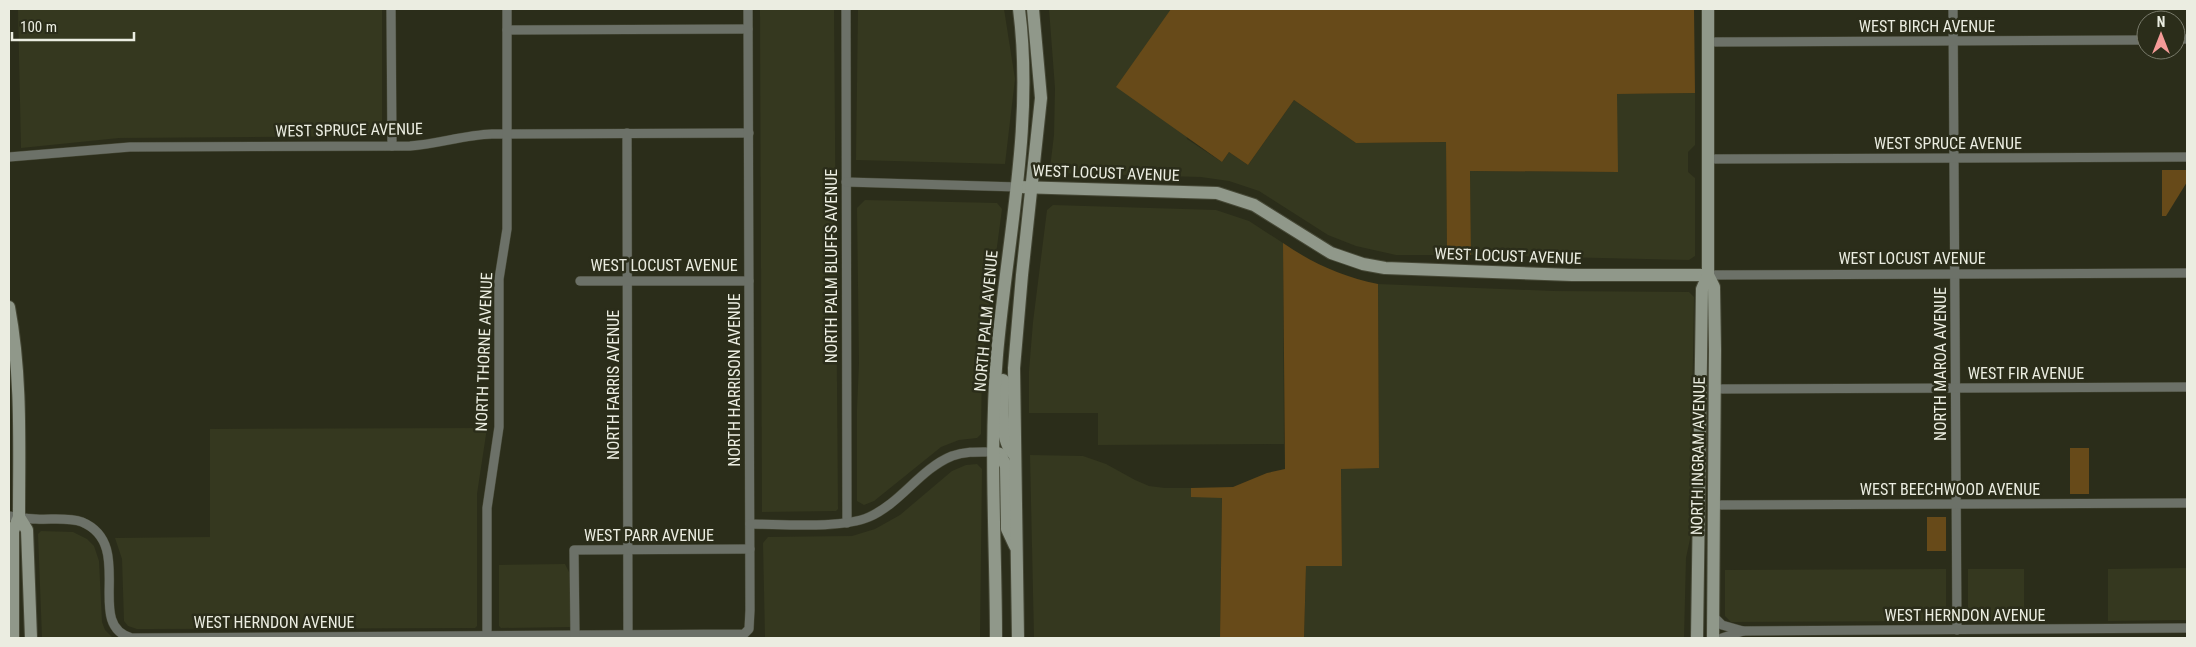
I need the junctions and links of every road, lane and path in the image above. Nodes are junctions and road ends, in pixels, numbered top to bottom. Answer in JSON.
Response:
{"nodes":[{"id":1,"x":392,"y":9,"type":"edge"},
{"id":2,"x":507,"y":9,"type":"edge"},
{"id":3,"x":748,"y":9,"type":"edge"},
{"id":4,"x":846,"y":9,"type":"edge"},
{"id":5,"x":1019,"y":9,"type":"edge"},
{"id":6,"x":1033,"y":9,"type":"edge"},
{"id":7,"x":1708,"y":9,"type":"edge"},
{"id":8,"x":1953,"y":9,"type":"edge"},
{"id":9,"x":748,"y":29,"type":"junction"},
{"id":10,"x":507,"y":30,"type":"junction"},
{"id":11,"x":1953,"y":40,"type":"junction"},
{"id":12,"x":2136,"y":40,"type":"edge"},
{"id":13,"x":1708,"y":42,"type":"junction"},
{"id":14,"x":627,"y":133,"type":"junction"},
{"id":15,"x":749,"y":133,"type":"junction"},
{"id":16,"x":507,"y":134,"type":"junction"},
{"id":17,"x":392,"y":146,"type":"junction"},
{"id":18,"x":9,"y":157,"type":"edge"},
{"id":19,"x":2187,"y":157,"type":"edge"},
{"id":20,"x":1954,"y":158,"type":"junction"},
{"id":21,"x":1709,"y":159,"type":"junction"},
{"id":22,"x":846,"y":182,"type":"junction"},
{"id":23,"x":1018,"y":187,"type":"junction"},
{"id":24,"x":1032,"y":187,"type":"junction"},
{"id":25,"x":2187,"y":273,"type":"edge"},
{"id":26,"x":1955,"y":274,"type":"junction"},
{"id":27,"x":1708,"y":275,"type":"junction"},
{"id":28,"x":627,"y":280,"type":"junction"},
{"id":29,"x":580,"y":281,"type":"dead end"},
{"id":30,"x":749,"y":281,"type":"junction"},
{"id":31,"x":9,"y":307,"type":"edge"},
{"id":32,"x":997,"y":356,"type":"junction"},
{"id":33,"x":2187,"y":387,"type":"edge"},
{"id":34,"x":1956,"y":388,"type":"junction"},
{"id":35,"x":1715,"y":389,"type":"junction"},
{"id":36,"x":994,"y":452,"type":"junction"},
{"id":37,"x":1016,"y":455,"type":"junction"},
{"id":38,"x":1699,"y":478,"type":"junction"},
{"id":39,"x":1956,"y":504,"type":"junction"},
{"id":40,"x":2187,"y":504,"type":"edge"},
{"id":41,"x":1714,"y":505,"type":"junction"},
{"id":42,"x":14,"y":517,"type":"edge"},
{"id":43,"x":847,"y":523,"type":"junction"},
{"id":44,"x":750,"y":524,"type":"junction"},
{"id":45,"x":750,"y":549,"type":"junction"},
{"id":46,"x":628,"y":550,"type":"junction"},
{"id":47,"x":1017,"y":551,"type":"junction"},
{"id":48,"x":1713,"y":556,"type":"junction"},
{"id":49,"x":1713,"y":616,"type":"junction"},
{"id":50,"x":2187,"y":628,"type":"edge"},
{"id":51,"x":1957,"y":630,"type":"junction"},
{"id":52,"x":1743,"y":631,"type":"junction"},
{"id":53,"x":575,"y":636,"type":"junction"},
{"id":54,"x":628,"y":636,"type":"junction"},
{"id":55,"x":487,"y":637,"type":"junction"},
{"id":56,"x":13,"y":638,"type":"edge"},
{"id":57,"x":31,"y":638,"type":"edge"},
{"id":58,"x":996,"y":638,"type":"edge"},
{"id":59,"x":1018,"y":638,"type":"edge"},
{"id":60,"x":1697,"y":638,"type":"edge"},
{"id":61,"x":1713,"y":638,"type":"edge"},
{"id":62,"x":1722,"y":638,"type":"edge"}],
"edges":[{"from":1,"to":17,"type":"street"},
{"from":2,"to":10,"type":"street","name":"NORTH THORNE AVENUE"},
{"from":3,"to":9,"type":"street","name":"NORTH HARRISON AVENUE"},
{"from":4,"to":22,"type":"street","name":"NORTH PALM BLUFFS AVENUE"},
{"from":5,"to":23,"type":"street","name":"NORTH PALM AVENUE"},
{"from":6,"to":24,"type":"street","name":"NORTH PALM AVENUE"},
{"from":7,"to":13,"type":"street","name":"NORTH INGRAM AVENUE"},
{"from":8,"to":11,"type":"street","name":"NORTH MAROA AVENUE"},
{"from":9,"to":10,"type":"street"},
{"from":9,"to":15,"type":"street","name":"NORTH HARRISON AVENUE"},
{"from":10,"to":16,"type":"street","name":"NORTH THORNE AVENUE"},
{"from":11,"to":12,"type":"street","name":"WEST BIRCH AVENUE"},
{"from":11,"to":13,"type":"street","name":"WEST BIRCH AVENUE"},
{"from":11,"to":20,"type":"street","name":"NORTH MAROA AVENUE"},
{"from":13,"to":21,"type":"street","name":"NORTH INGRAM AVENUE"},
{"from":14,"to":15,"type":"street","name":"WEST SPRUCE AVENUE"},
{"from":14,"to":16,"type":"street","name":"WEST SPRUCE AVENUE"},
{"from":14,"to":28,"type":"street","name":"NORTH FARRIS AVENUE"},
{"from":15,"to":30,"type":"street","name":"NORTH HARRISON AVENUE"},
{"from":16,"to":17,"type":"street","name":"WEST SPRUCE AVENUE"},
{"from":16,"to":55,"type":"street","name":"NORTH THORNE AVENUE"},
{"from":17,"to":18,"type":"street","name":"WEST SPRUCE AVENUE"},
{"from":19,"to":20,"type":"street","name":"WEST SPRUCE AVENUE"},
{"from":20,"to":21,"type":"street","name":"WEST SPRUCE AVENUE"},
{"from":20,"to":26,"type":"street","name":"NORTH MAROA AVENUE"},
{"from":21,"to":27,"type":"street","name":"NORTH INGRAM AVENUE"},
{"from":22,"to":23,"type":"street","name":"WEST LOCUST AVENUE"},
{"from":22,"to":43,"type":"street","name":"NORTH PALM BLUFFS AVENUE"},
{"from":23,"to":24,"type":"street","name":"WEST LOCUST AVENUE"},
{"from":23,"to":32,"type":"street","name":"NORTH PALM AVENUE"},
{"from":24,"to":27,"type":"street","name":"WEST LOCUST AVENUE"},
{"from":24,"to":37,"type":"street","name":"NORTH PALM AVENUE"},
{"from":25,"to":26,"type":"street","name":"WEST LOCUST AVENUE"},
{"from":26,"to":27,"type":"street","name":"WEST LOCUST AVENUE"},
{"from":26,"to":34,"type":"street","name":"NORTH MAROA AVENUE"},
{"from":27,"to":35,"type":"street","name":"NORTH INGRAM AVENUE"},
{"from":27,"to":38,"type":"street","name":"NORTH INGRAM AVENUE"},
{"from":28,"to":29,"type":"street","name":"WEST LOCUST AVENUE"},
{"from":28,"to":30,"type":"street","name":"WEST LOCUST AVENUE"},
{"from":28,"to":46,"type":"street","name":"NORTH FARRIS AVENUE"},
{"from":30,"to":44,"type":"street","name":"NORTH HARRISON AVENUE"},
{"from":31,"to":42,"type":"street"},
{"from":32,"to":36,"type":"street","name":"NORTH PALM AVENUE"},
{"from":32,"to":37,"type":"street"},
{"from":33,"to":34,"type":"street","name":"WEST FIR AVENUE"},
{"from":34,"to":35,"type":"street","name":"WEST FIR AVENUE"},
{"from":34,"to":39,"type":"street","name":"NORTH MAROA AVENUE"},
{"from":35,"to":41,"type":"street","name":"NORTH INGRAM AVENUE"},
{"from":36,"to":43,"type":"street"},
{"from":36,"to":47,"type":"street"},
{"from":36,"to":58,"type":"street","name":"NORTH PALM AVENUE"},
{"from":37,"to":47,"type":"street","name":"NORTH PALM AVENUE"},
{"from":38,"to":48,"type":"street"},
{"from":38,"to":60,"type":"street","name":"NORTH INGRAM AVENUE"},
{"from":39,"to":40,"type":"street","name":"WEST BEECHWOOD AVENUE"},
{"from":39,"to":41,"type":"street","name":"WEST BEECHWOOD AVENUE"},
{"from":39,"to":51,"type":"street","name":"NORTH MAROA AVENUE"},
{"from":41,"to":48,"type":"street","name":"NORTH INGRAM AVENUE"},
{"from":42,"to":55,"type":"street","name":"WEST HERNDON AVENUE"},
{"from":42,"to":56,"type":"street"},
{"from":42,"to":57,"type":"street"},
{"from":43,"to":44,"type":"street"},
{"from":44,"to":45,"type":"street","name":"NORTH HARRISON AVENUE"},
{"from":45,"to":46,"type":"street","name":"WEST PARR AVENUE"},
{"from":45,"to":54,"type":"street","name":"NORTH HARRISON AVENUE"},
{"from":46,"to":53,"type":"street","name":"WEST PARR AVENUE"},
{"from":46,"to":54,"type":"street","name":"NORTH FARRIS AVENUE"},
{"from":47,"to":59,"type":"street","name":"NORTH PALM AVENUE"},
{"from":48,"to":49,"type":"street","name":"NORTH INGRAM AVENUE"},
{"from":49,"to":52,"type":"street","name":"WEST HERNDON AVENUE"},
{"from":49,"to":61,"type":"street","name":"NORTH INGRAM AVENUE"},
{"from":50,"to":51,"type":"street","name":"WEST HERNDON AVENUE"},
{"from":51,"to":52,"type":"street","name":"WEST HERNDON AVENUE"},
{"from":52,"to":62,"type":"street","name":"WEST HERNDON AVENUE"},
{"from":53,"to":54,"type":"street","name":"WEST HERNDON AVENUE"},
{"from":53,"to":55,"type":"street","name":"WEST HERNDON AVENUE"}]}
